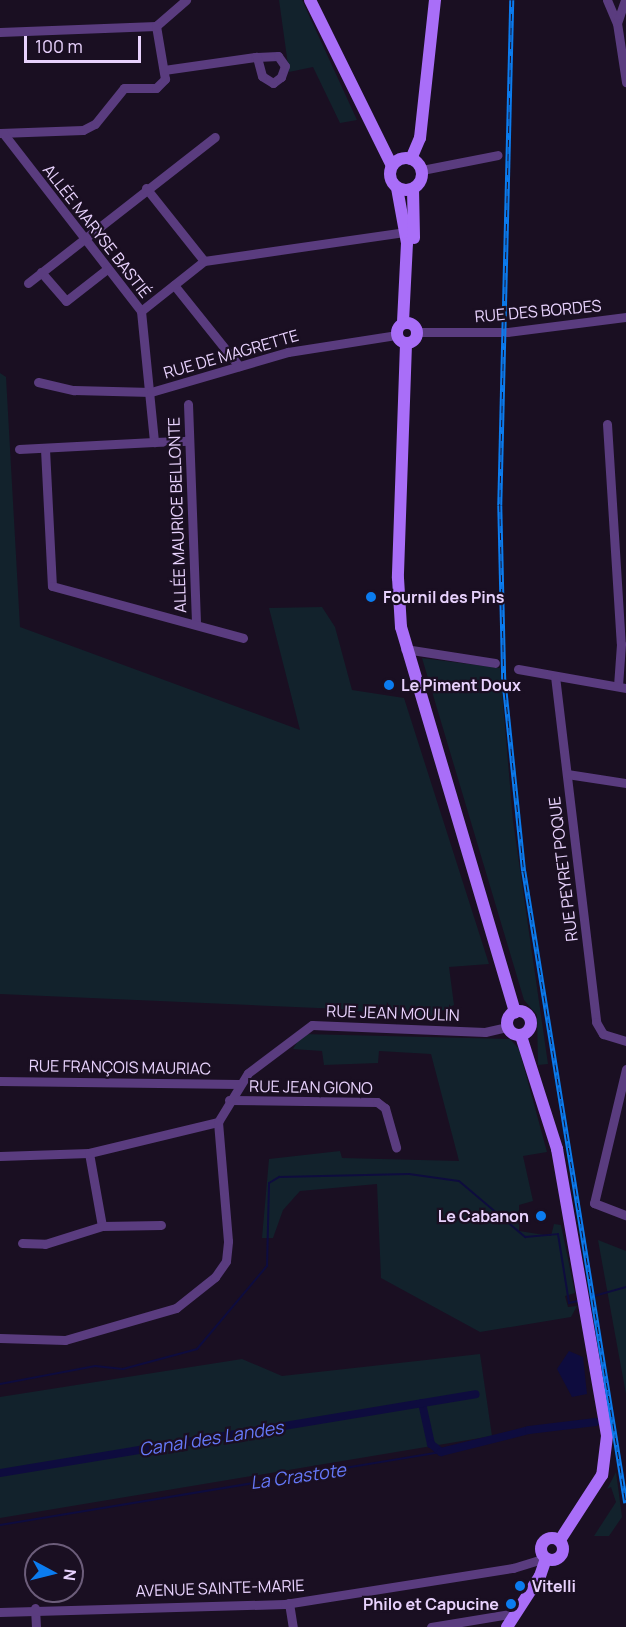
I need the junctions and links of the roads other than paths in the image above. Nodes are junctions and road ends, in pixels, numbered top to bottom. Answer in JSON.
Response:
{"nodes":[{"id":1,"x":186,"y":0,"type":"edge"},
{"id":2,"x":310,"y":0,"type":"edge"},
{"id":3,"x":435,"y":0,"type":"edge"},
{"id":4,"x":607,"y":0,"type":"edge"},
{"id":5,"x":625,"y":0,"type":"edge"},
{"id":6,"x":617,"y":23,"type":"junction"},
{"id":7,"x":156,"y":26,"type":"junction"},
{"id":8,"x":0,"y":32,"type":"edge"},
{"id":9,"x":257,"y":57,"type":"dead end"},
{"id":10,"x":164,"y":70,"type":"junction"},
{"id":11,"x":626,"y":82,"type":"edge"},
{"id":12,"x":2,"y":133,"type":"edge"},
{"id":13,"x":215,"y":137,"type":"dead end"},
{"id":14,"x":498,"y":155,"type":"dead end"},
{"id":15,"x":411,"y":159,"type":"junction"},
{"id":16,"x":392,"y":166,"type":"junction"},
{"id":17,"x":422,"y":170,"type":"junction"},
{"id":18,"x":146,"y":188,"type":"junction"},
{"id":19,"x":398,"y":188,"type":"junction"},
{"id":20,"x":413,"y":189,"type":"junction"},
{"id":21,"x":406,"y":232,"type":"junction"},
{"id":22,"x":82,"y":239,"type":"junction"},
{"id":23,"x":204,"y":261,"type":"junction"},
{"id":24,"x":107,"y":269,"type":"junction"},
{"id":25,"x":41,"y":272,"type":"junction"},
{"id":26,"x":28,"y":283,"type":"dead end"},
{"id":27,"x":174,"y":285,"type":"junction"},
{"id":28,"x":141,"y":311,"type":"junction"},
{"id":29,"x":626,"y":317,"type":"edge"},
{"id":30,"x":410,"y":326,"type":"junction"},
{"id":31,"x":396,"y":335,"type":"junction"},
{"id":32,"x":406,"y":344,"type":"junction"},
{"id":33,"x":239,"y":366,"type":"junction"},
{"id":34,"x":38,"y":382,"type":"dead end"},
{"id":35,"x":151,"y":392,"type":"junction"},
{"id":36,"x":188,"y":405,"type":"dead end"},
{"id":37,"x":607,"y":424,"type":"dead end"},
{"id":38,"x":189,"y":441,"type":"junction"},
{"id":39,"x":154,"y":442,"type":"junction"},
{"id":40,"x":19,"y":449,"type":"dead end"},
{"id":41,"x":45,"y":449,"type":"junction"},
{"id":42,"x":196,"y":624,"type":"junction"},
{"id":43,"x":243,"y":638,"type":"dead end"},
{"id":44,"x":405,"y":649,"type":"junction"},
{"id":45,"x":495,"y":663,"type":"dead end"},
{"id":46,"x":518,"y":669,"type":"dead end"},
{"id":47,"x":555,"y":676,"type":"junction"},
{"id":48,"x":622,"y":687,"type":"edge"},
{"id":49,"x":567,"y":774,"type":"junction"},
{"id":50,"x":626,"y":783,"type":"edge"},
{"id":51,"x":515,"y":1012,"type":"junction"},
{"id":52,"x":507,"y":1027,"type":"junction"},
{"id":53,"x":521,"y":1036,"type":"junction"},
{"id":54,"x":626,"y":1041,"type":"edge"},
{"id":55,"x":626,"y":1069,"type":"edge"},
{"id":56,"x":0,"y":1081,"type":"edge"},
{"id":57,"x":239,"y":1084,"type":"junction"},
{"id":58,"x":229,"y":1100,"type":"junction"},
{"id":59,"x":218,"y":1122,"type":"junction"},
{"id":60,"x":396,"y":1147,"type":"dead end"},
{"id":61,"x":89,"y":1153,"type":"junction"},
{"id":62,"x":0,"y":1156,"type":"edge"},
{"id":63,"x":626,"y":1215,"type":"edge"},
{"id":64,"x":161,"y":1225,"type":"dead end"},
{"id":65,"x":102,"y":1226,"type":"junction"},
{"id":66,"x":22,"y":1243,"type":"dead end"},
{"id":67,"x":0,"y":1338,"type":"edge"},
{"id":68,"x":560,"y":1540,"type":"junction"},
{"id":69,"x":548,"y":1559,"type":"junction"},
{"id":70,"x":289,"y":1603,"type":"junction"},
{"id":71,"x":35,"y":1608,"type":"junction"},
{"id":72,"x":0,"y":1612,"type":"edge"},
{"id":73,"x":516,"y":1613,"type":"junction"},
{"id":74,"x":36,"y":1627,"type":"edge"},
{"id":75,"x":293,"y":1627,"type":"edge"},
{"id":76,"x":431,"y":1627,"type":"edge"},
{"id":77,"x":507,"y":1627,"type":"edge"},
{"id":78,"x":514,"y":1627,"type":"edge"}],
"edges":[{"from":1,"to":7,"type":"street"},
{"from":2,"to":16,"type":"main road"},
{"from":3,"to":15,"type":"main road"},
{"from":4,"to":6,"type":"street"},
{"from":5,"to":6,"type":"street"},
{"from":6,"to":11,"type":"street"},
{"from":7,"to":8,"type":"street"},
{"from":7,"to":10,"type":"street"},
{"from":9,"to":10,"type":"street"},
{"from":10,"to":12,"type":"street"},
{"from":12,"to":22,"type":"street","name":"ALLÉE MARYSE BASTIÉ"},
{"from":13,"to":18,"type":"street"},
{"from":14,"to":17,"type":"street"},
{"from":15,"to":16,"type":"main road"},
{"from":15,"to":17,"type":"main road"},
{"from":16,"to":19,"type":"main road"},
{"from":17,"to":20,"type":"main road"},
{"from":18,"to":22,"type":"street"},
{"from":18,"to":23,"type":"street"},
{"from":19,"to":20,"type":"main road"},
{"from":19,"to":21,"type":"main road"},
{"from":20,"to":30,"type":"main road"},
{"from":21,"to":23,"type":"street"},
{"from":21,"to":30,"type":"main road"},
{"from":22,"to":24,"type":"street","name":"ALLÉE MARYSE BASTIÉ"},
{"from":22,"to":25,"type":"street"},
{"from":23,"to":27,"type":"street"},
{"from":24,"to":25,"type":"street"},
{"from":24,"to":28,"type":"street","name":"ALLÉE MARYSE BASTIÉ"},
{"from":25,"to":26,"type":"street"},
{"from":27,"to":28,"type":"street"},
{"from":27,"to":33,"type":"street"},
{"from":28,"to":35,"type":"street","name":"ALLÉE MARYSE BASTIÉ"},
{"from":29,"to":30,"type":"street","name":"RUE DES BORDES"},
{"from":30,"to":31,"type":"main road"},
{"from":30,"to":32,"type":"main road"},
{"from":31,"to":32,"type":"main road"},
{"from":31,"to":33,"type":"street","name":"RUE DE MAGRETTE"},
{"from":32,"to":44,"type":"main road"},
{"from":33,"to":35,"type":"street","name":"RUE DE MAGRETTE"},
{"from":34,"to":35,"type":"street","name":"RUE DE MAGRETTE"},
{"from":35,"to":39,"type":"street","name":"ALLÉE MARYSE BASTIÉ"},
{"from":36,"to":38,"type":"street","name":"ALLÉE MAURICE BELLONTE"},
{"from":37,"to":48,"type":"street"},
{"from":38,"to":39,"type":"street"},
{"from":38,"to":42,"type":"street","name":"ALLÉE MAURICE BELLONTE"},
{"from":39,"to":41,"type":"street"},
{"from":40,"to":41,"type":"street"},
{"from":41,"to":42,"type":"street"},
{"from":42,"to":43,"type":"street"},
{"from":44,"to":45,"type":"street"},
{"from":44,"to":51,"type":"main road"},
{"from":46,"to":47,"type":"street"},
{"from":47,"to":48,"type":"street"},
{"from":47,"to":49,"type":"street","name":"RUE PEYRET POQUE"},
{"from":49,"to":50,"type":"street"},
{"from":49,"to":54,"type":"street","name":"RUE PEYRET POQUE"},
{"from":51,"to":52,"type":"main road"},
{"from":51,"to":53,"type":"main road"},
{"from":52,"to":53,"type":"main road"},
{"from":52,"to":57,"type":"street","name":"RUE JEAN MOULIN"},
{"from":53,"to":68,"type":"main road"},
{"from":55,"to":63,"type":"street"},
{"from":56,"to":57,"type":"street","name":"RUE FRANÇOIS MAURIAC"},
{"from":57,"to":58,"type":"street","name":"RUE JEAN MOULIN"},
{"from":58,"to":59,"type":"street","name":"RUE JEAN MOULIN"},
{"from":58,"to":60,"type":"street","name":"RUE JEAN GIONO"},
{"from":59,"to":61,"type":"street"},
{"from":59,"to":67,"type":"street"},
{"from":61,"to":62,"type":"street"},
{"from":61,"to":65,"type":"street"},
{"from":64,"to":65,"type":"street"},
{"from":65,"to":66,"type":"street"},
{"from":68,"to":69,"type":"main road"},
{"from":68,"to":69,"type":"main road"},
{"from":69,"to":70,"type":"street","name":"AVENUE SAINTE-MARIE"},
{"from":69,"to":73,"type":"main road"},
{"from":69,"to":78,"type":"main road"},
{"from":70,"to":71,"type":"street","name":"AVENUE SAINTE-MARIE"},
{"from":70,"to":75,"type":"street"},
{"from":71,"to":72,"type":"street","name":"AVENUE SAINTE-MARIE"},
{"from":71,"to":74,"type":"street"},
{"from":73,"to":76,"type":"street"},
{"from":73,"to":77,"type":"main road"}]}
